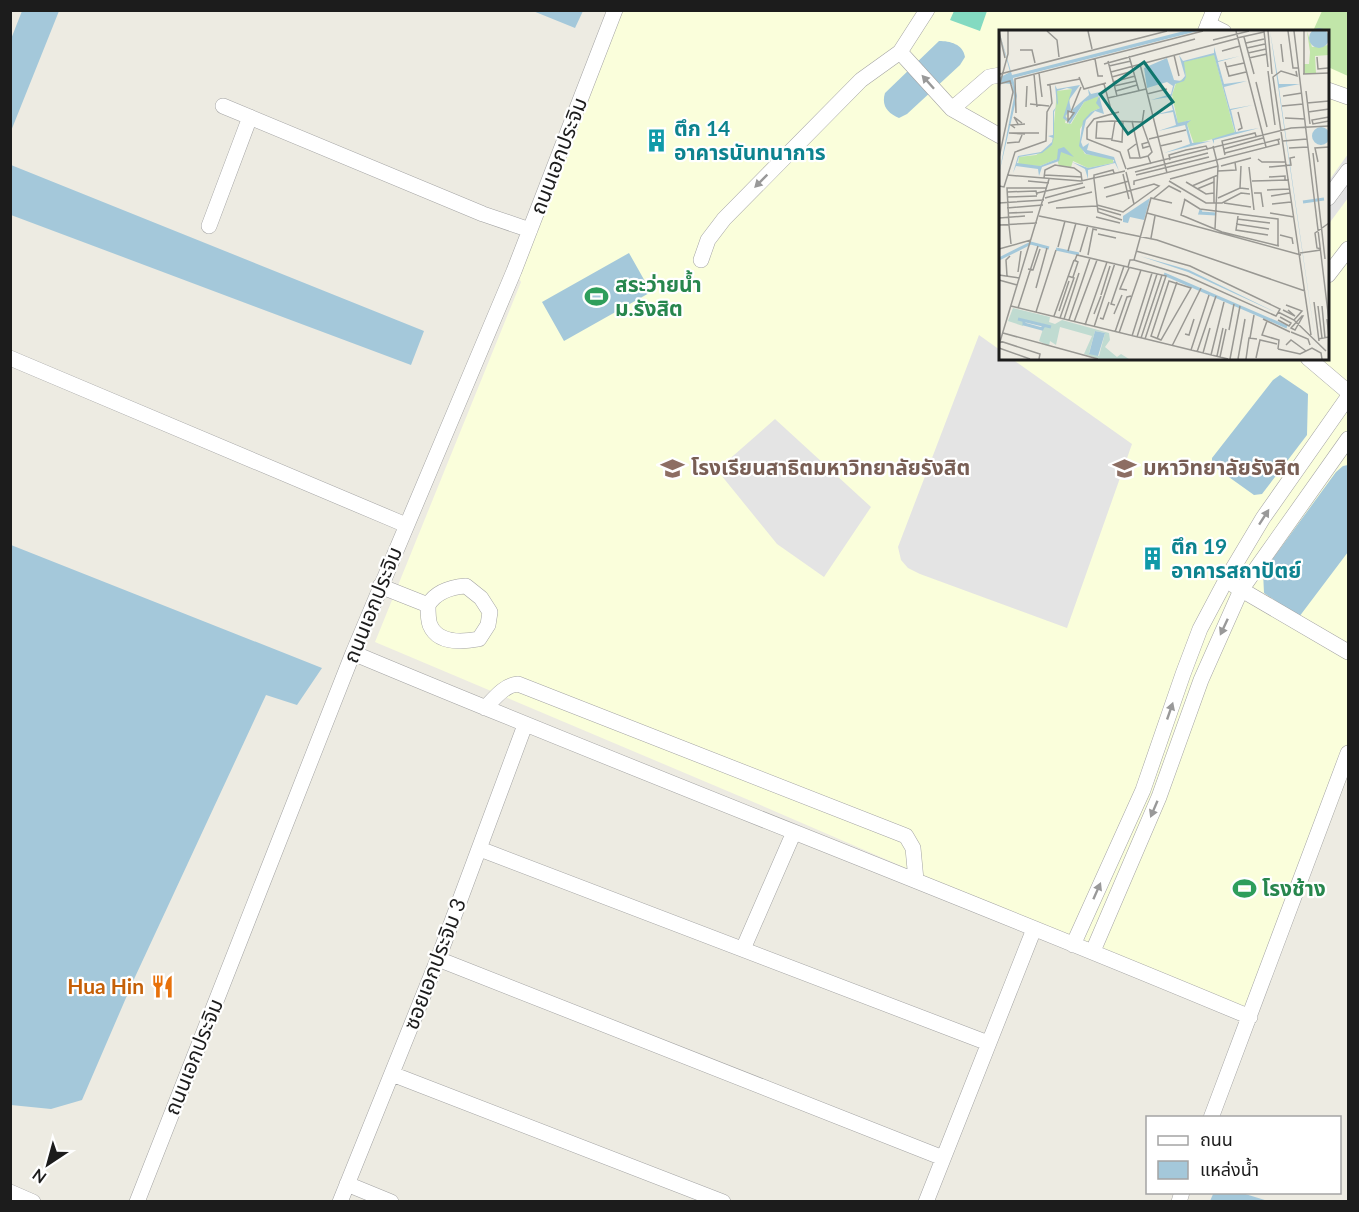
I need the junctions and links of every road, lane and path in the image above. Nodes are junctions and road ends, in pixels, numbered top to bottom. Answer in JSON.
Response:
{"nodes":[{"id":1,"x":615,"y":10,"type":"edge"},
{"id":2,"x":927,"y":10,"type":"edge"},
{"id":3,"x":906,"y":58,"type":"junction"},
{"id":4,"x":999,"y":75,"type":"edge"},
{"id":5,"x":1329,"y":90,"type":"edge"},
{"id":6,"x":1348,"y":97,"type":"edge"},
{"id":7,"x":948,"y":105,"type":"junction"},
{"id":8,"x":223,"y":106,"type":"dead end"},
{"id":9,"x":250,"y":117,"type":"junction"},
{"id":10,"x":999,"y":135,"type":"edge"},
{"id":11,"x":1348,"y":171,"type":"edge"},
{"id":12,"x":1329,"y":197,"type":"edge"},
{"id":13,"x":209,"y":226,"type":"dead end"},
{"id":14,"x":530,"y":230,"type":"junction"},
{"id":15,"x":1348,"y":249,"type":"edge"},
{"id":16,"x":701,"y":260,"type":"dead end"},
{"id":17,"x":1329,"y":274,"type":"edge"},
{"id":18,"x":10,"y":358,"type":"edge"},
{"id":19,"x":1310,"y":360,"type":"edge"},
{"id":20,"x":1348,"y":392,"type":"edge"},
{"id":21,"x":1348,"y":397,"type":"edge"},
{"id":22,"x":1348,"y":439,"type":"edge"},
{"id":23,"x":406,"y":525,"type":"junction"},
{"id":24,"x":1226,"y":579,"type":"junction"},
{"id":25,"x":380,"y":586,"type":"junction"},
{"id":26,"x":1241,"y":590,"type":"junction"},
{"id":27,"x":428,"y":605,"type":"dead end"},
{"id":28,"x":1348,"y":652,"type":"edge"},
{"id":29,"x":353,"y":653,"type":"junction"},
{"id":30,"x":485,"y":708,"type":"junction"},
{"id":31,"x":525,"y":725,"type":"junction"},
{"id":32,"x":1348,"y":753,"type":"edge"},
{"id":33,"x":794,"y":832,"type":"junction"},
{"id":34,"x":480,"y":849,"type":"junction"},
{"id":35,"x":916,"y":880,"type":"junction"},
{"id":36,"x":1034,"y":929,"type":"junction"},
{"id":37,"x":1073,"y":945,"type":"junction"},
{"id":38,"x":743,"y":950,"type":"junction"},
{"id":39,"x":1093,"y":951,"type":"junction"},
{"id":40,"x":438,"y":959,"type":"junction"},
{"id":41,"x":1250,"y":1017,"type":"junction"},
{"id":42,"x":988,"y":1043,"type":"junction"},
{"id":43,"x":392,"y":1074,"type":"junction"},
{"id":44,"x":1212,"y":1116,"type":"edge"},
{"id":45,"x":943,"y":1158,"type":"junction"},
{"id":46,"x":347,"y":1184,"type":"junction"},
{"id":47,"x":10,"y":1192,"type":"edge"},
{"id":48,"x":33,"y":1202,"type":"edge"},
{"id":49,"x":137,"y":1202,"type":"edge"},
{"id":50,"x":340,"y":1202,"type":"edge"},
{"id":51,"x":391,"y":1202,"type":"edge"},
{"id":52,"x":723,"y":1202,"type":"edge"},
{"id":53,"x":926,"y":1202,"type":"edge"}],
"edges":[{"from":1,"to":14,"type":"street","name":"ถนนเอกประจิม"},
{"from":2,"to":3,"type":"street"},
{"from":7,"to":3,"type":"street","one_way":true},
{"from":3,"to":16,"type":"street","one_way":true},
{"from":4,"to":7,"type":"street"},
{"from":5,"to":6,"type":"street"},
{"from":7,"to":10,"type":"street"},
{"from":8,"to":9,"type":"street"},
{"from":9,"to":13,"type":"street"},
{"from":9,"to":14,"type":"street"},
{"from":11,"to":12,"type":"street"},
{"from":14,"to":23,"type":"street","name":"ถนนเอกประจิม"},
{"from":15,"to":17,"type":"street"},
{"from":18,"to":23,"type":"street"},
{"from":19,"to":20,"type":"street"},
{"from":24,"to":21,"type":"street","one_way":true},
{"from":22,"to":26,"type":"street"},
{"from":23,"to":25,"type":"street","name":"ถนนเอกประจิม"},
{"from":24,"to":26,"type":"street"},
{"from":37,"to":24,"type":"street","one_way":true},
{"from":25,"to":27,"type":"street"},
{"from":25,"to":29,"type":"street","name":"ถนนเอกประจิม"},
{"from":26,"to":28,"type":"street"},
{"from":26,"to":39,"type":"street","one_way":true},
{"from":29,"to":30,"type":"street"},
{"from":29,"to":49,"type":"street","name":"ถนนเอกประจิม"},
{"from":30,"to":31,"type":"street"},
{"from":30,"to":35,"type":"street"},
{"from":31,"to":33,"type":"street"},
{"from":31,"to":34,"type":"street","name":"ซอยเอกประจิม 3"},
{"from":32,"to":41,"type":"street"},
{"from":33,"to":35,"type":"street"},
{"from":33,"to":38,"type":"street"},
{"from":34,"to":38,"type":"street"},
{"from":34,"to":40,"type":"street","name":"ซอยเอกประจิม 3"},
{"from":35,"to":36,"type":"street"},
{"from":36,"to":37,"type":"street"},
{"from":36,"to":42,"type":"street"},
{"from":37,"to":39,"type":"street"},
{"from":38,"to":42,"type":"street"},
{"from":39,"to":41,"type":"street"},
{"from":40,"to":43,"type":"street","name":"ซอยเอกประจิม 3"},
{"from":40,"to":45,"type":"street"},
{"from":41,"to":44,"type":"street"},
{"from":42,"to":45,"type":"street"},
{"from":43,"to":46,"type":"street","name":"ซอยเอกประจิม 3"},
{"from":43,"to":52,"type":"street"},
{"from":45,"to":53,"type":"street"},
{"from":46,"to":50,"type":"street","name":"ซอยเอกประจิม 3"},
{"from":46,"to":51,"type":"street"},
{"from":47,"to":48,"type":"street"}]}
